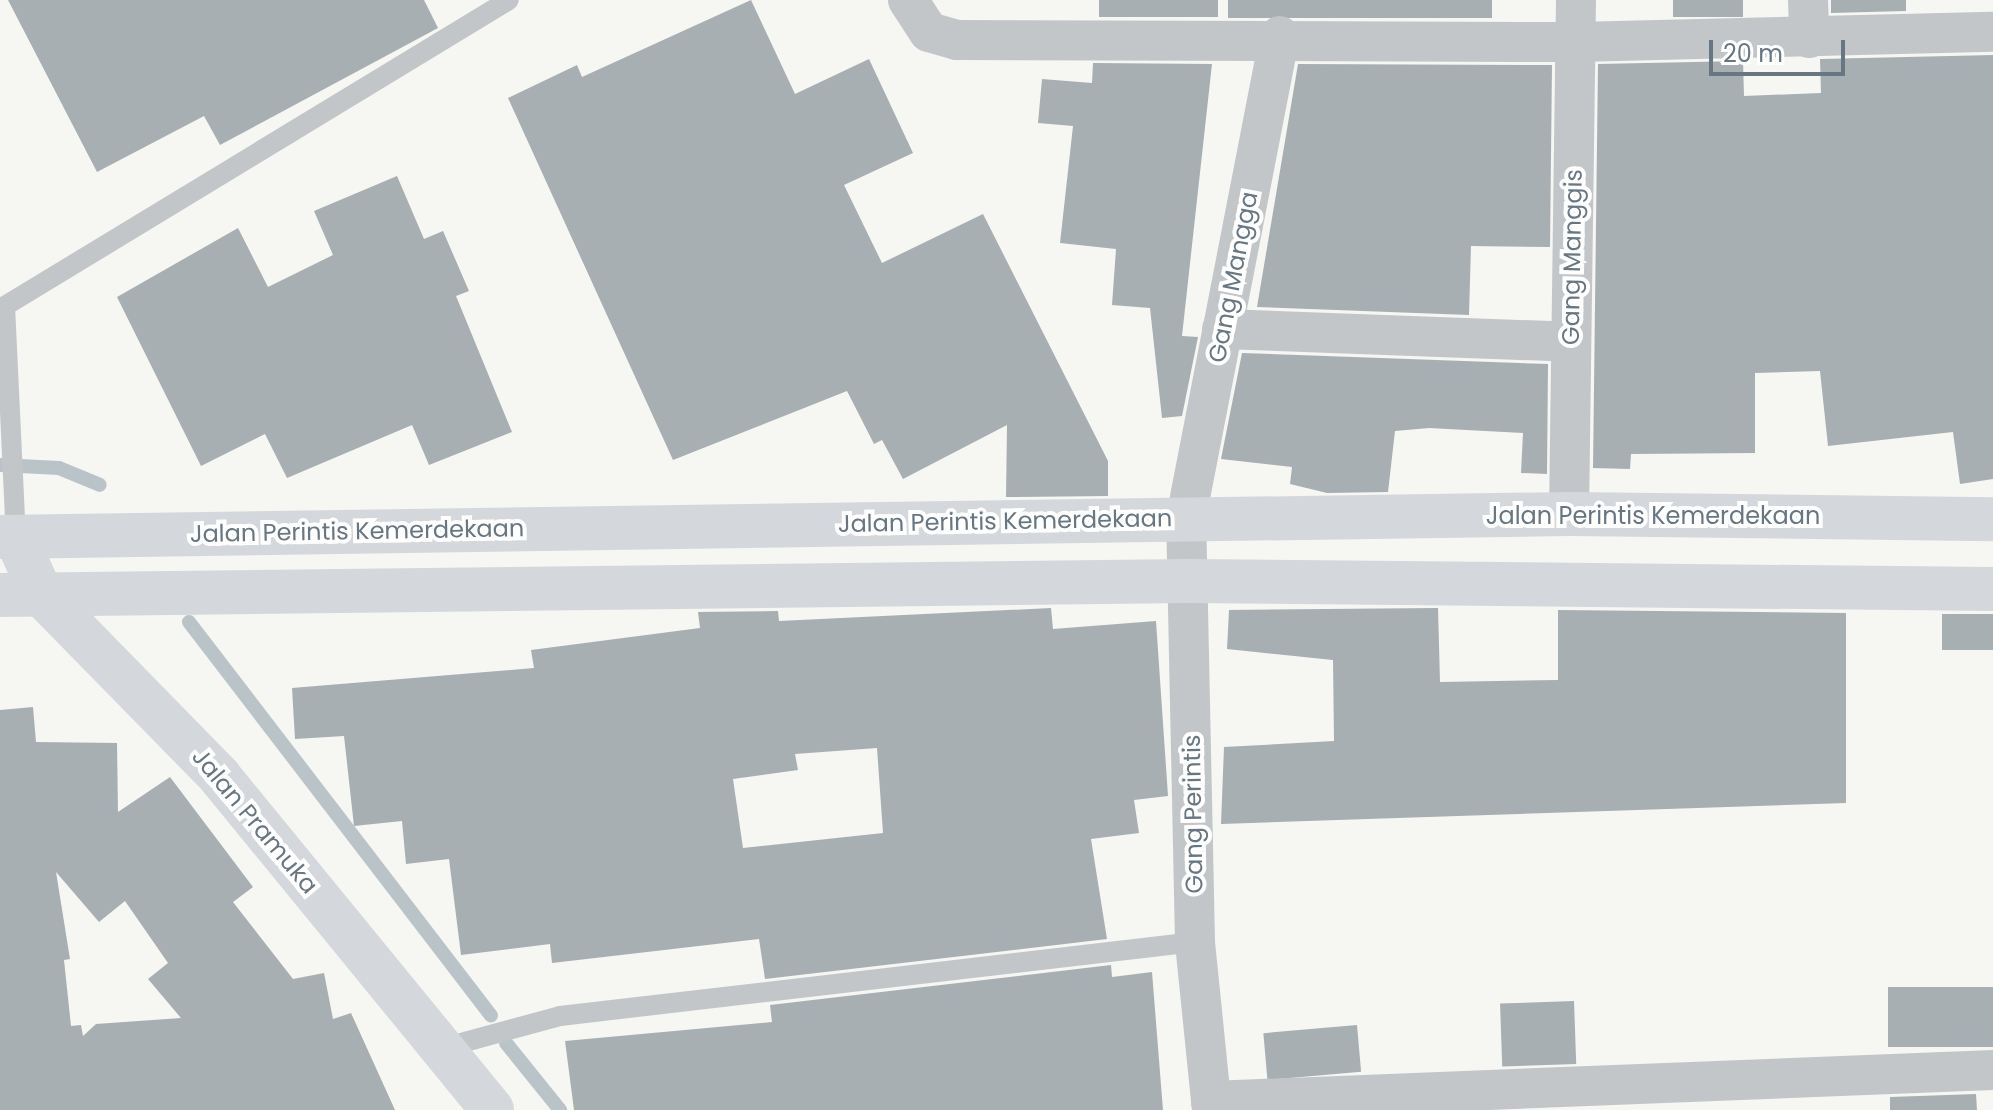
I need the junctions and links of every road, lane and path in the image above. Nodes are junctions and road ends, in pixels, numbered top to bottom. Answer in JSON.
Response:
{"nodes":[{"id":1,"x":509,"y":0,"type":"edge"},
{"id":2,"x":908,"y":0,"type":"edge"},
{"id":3,"x":1576,"y":0,"type":"edge"},
{"id":4,"x":1809,"y":19,"type":"edge"},
{"id":5,"x":1993,"y":32,"type":"edge"},
{"id":6,"x":1280,"y":36,"type":"junction"},
{"id":7,"x":1576,"y":42,"type":"junction"},
{"id":8,"x":3,"y":308,"type":"edge"},
{"id":9,"x":1222,"y":329,"type":"junction"},
{"id":10,"x":1571,"y":342,"type":"junction"},
{"id":11,"x":1569,"y":514,"type":"junction"},
{"id":12,"x":1186,"y":518,"type":"junction"},
{"id":13,"x":1993,"y":519,"type":"edge"},
{"id":14,"x":8,"y":537,"type":"edge"},
{"id":15,"x":1189,"y":581,"type":"junction"},
{"id":16,"x":1993,"y":589,"type":"edge"},
{"id":17,"x":20,"y":595,"type":"edge"},
{"id":18,"x":1195,"y":942,"type":"junction"},
{"id":19,"x":443,"y":1048,"type":"junction"},
{"id":20,"x":1993,"y":1070,"type":"edge"},
{"id":21,"x":1212,"y":1105,"type":"edge"},
{"id":22,"x":492,"y":1110,"type":"edge"}],
"edges":[{"from":1,"to":8,"type":"lane"},
{"from":2,"to":6,"type":"street"},
{"from":3,"to":7,"type":"street","name":"Gang Manggis"},
{"from":4,"to":5,"type":"street"},
{"from":4,"to":7,"type":"street"},
{"from":6,"to":7,"type":"street"},
{"from":6,"to":9,"type":"street","name":"Gang Mangga"},
{"from":7,"to":10,"type":"street","name":"Gang Manggis"},
{"from":8,"to":14,"type":"lane"},
{"from":9,"to":10,"type":"street"},
{"from":9,"to":12,"type":"street","name":"Gang Mangga"},
{"from":10,"to":11,"type":"street","name":"Gang Manggis"},
{"from":11,"to":12,"type":"main road","name":"Jalan Perintis Kemerdekaan"},
{"from":11,"to":13,"type":"main road","name":"Jalan Perintis Kemerdekaan"},
{"from":12,"to":14,"type":"main road","name":"Jalan Perintis Kemerdekaan"},
{"from":12,"to":15,"type":"street","name":"Gang Perintis"},
{"from":14,"to":17,"type":"main road","name":"Jalan Pramuka"},
{"from":15,"to":16,"type":"main road"},
{"from":15,"to":17,"type":"main road"},
{"from":15,"to":18,"type":"street","name":"Gang Perintis"},
{"from":17,"to":19,"type":"main road","name":"Jalan Pramuka"},
{"from":18,"to":19,"type":"lane"},
{"from":18,"to":21,"type":"street","name":"Gang Perintis"},
{"from":19,"to":22,"type":"main road","name":"Jalan Pramuka"},
{"from":20,"to":21,"type":"street"}]}
